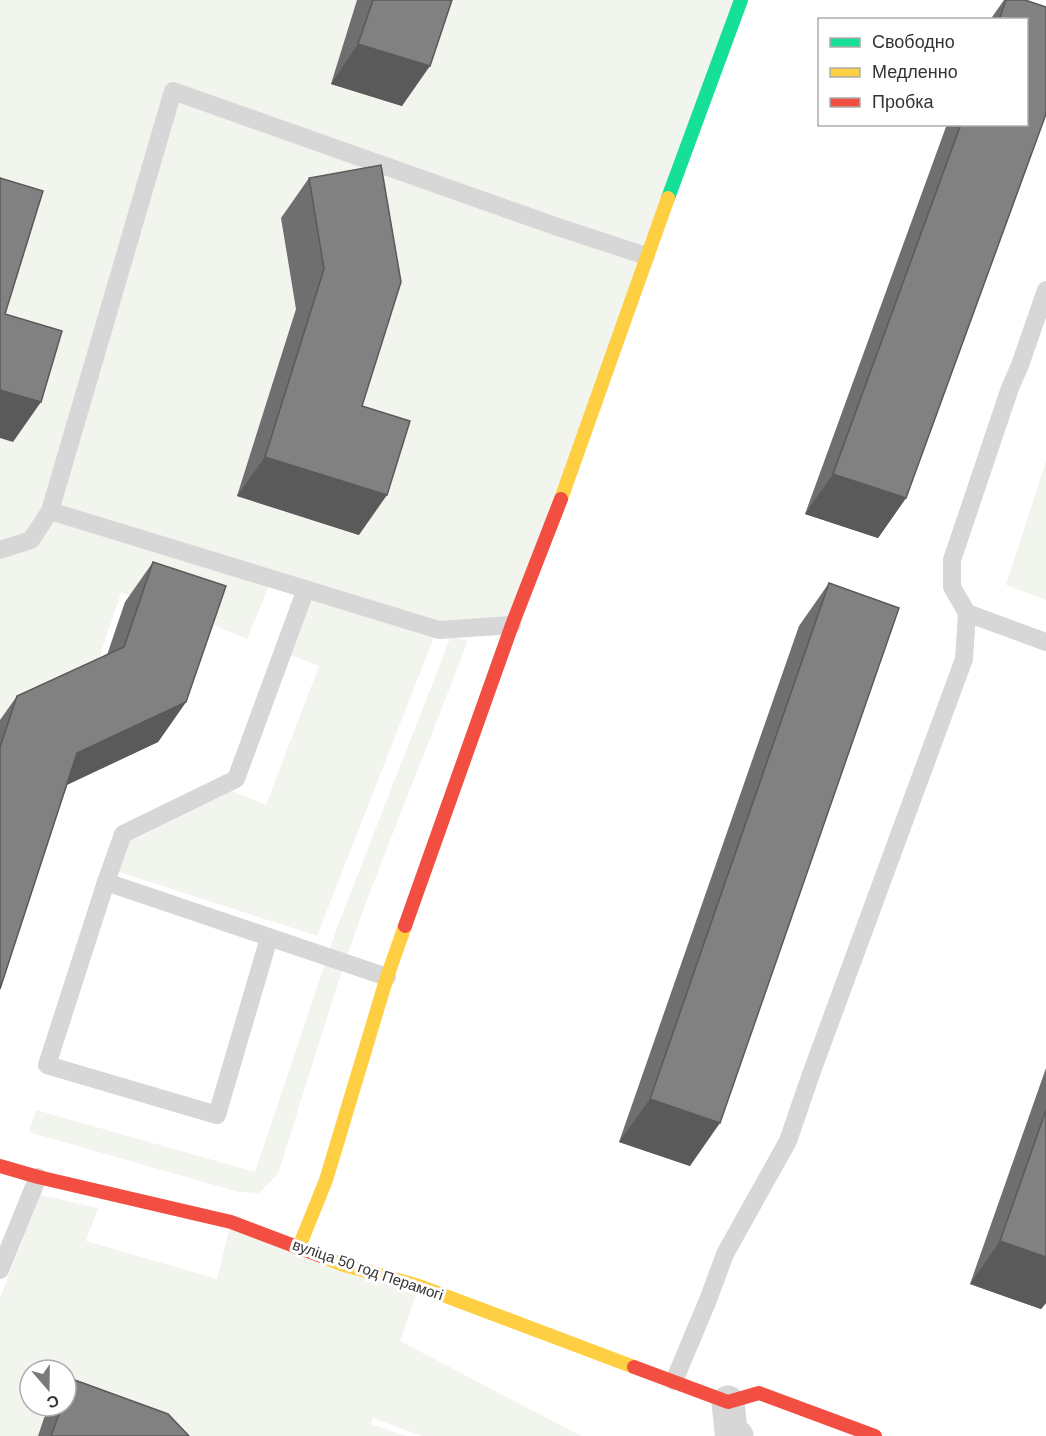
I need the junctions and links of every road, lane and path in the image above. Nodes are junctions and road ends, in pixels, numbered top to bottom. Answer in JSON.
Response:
{"nodes":[{"id":1,"x":741,"y":0,"type":"edge"},
{"id":2,"x":646,"y":255,"type":"junction"},
{"id":3,"x":1046,"y":290,"type":"edge"},
{"id":4,"x":50,"y":511,"type":"junction"},
{"id":5,"x":0,"y":550,"type":"edge"},
{"id":6,"x":306,"y":590,"type":"junction"},
{"id":7,"x":968,"y":613,"type":"junction"},
{"id":8,"x":512,"y":626,"type":"junction"},
{"id":9,"x":1046,"y":642,"type":"edge"},
{"id":10,"x":105,"y":882,"type":"junction"},
{"id":11,"x":270,"y":938,"type":"junction"},
{"id":12,"x":387,"y":977,"type":"junction"},
{"id":13,"x":0,"y":1166,"type":"edge"},
{"id":14,"x":38,"y":1177,"type":"junction"},
{"id":15,"x":299,"y":1247,"type":"junction"},
{"id":16,"x":0,"y":1270,"type":"edge"},
{"id":17,"x":674,"y":1381,"type":"junction"},
{"id":18,"x":728,"y":1402,"type":"junction"},
{"id":19,"x":737,"y":1436,"type":"edge"},
{"id":20,"x":875,"y":1436,"type":"edge"}],
"edges":[{"from":1,"to":2,"type":"street"},
{"from":2,"to":4,"type":"lane"},
{"from":2,"to":8,"type":"street"},
{"from":3,"to":7,"type":"lane"},
{"from":4,"to":5,"type":"lane"},
{"from":4,"to":6,"type":"lane"},
{"from":6,"to":8,"type":"lane"},
{"from":6,"to":10,"type":"lane"},
{"from":7,"to":9,"type":"lane"},
{"from":7,"to":17,"type":"lane"},
{"from":8,"to":12,"type":"street"},
{"from":10,"to":11,"type":"lane"},
{"from":10,"to":11,"type":"lane"},
{"from":11,"to":12,"type":"lane"},
{"from":12,"to":15,"type":"street"},
{"from":13,"to":14,"type":"street","name":"вуліца 50 год Перамогі"},
{"from":14,"to":15,"type":"street","name":"вуліца 50 год Перамогі"},
{"from":14,"to":16,"type":"lane"},
{"from":15,"to":17,"type":"street","name":"вуліца 50 год Перамогі"},
{"from":17,"to":18,"type":"street","name":"вуліца 50 год Перамогі"},
{"from":18,"to":19,"type":"street"},
{"from":18,"to":20,"type":"street"}]}
